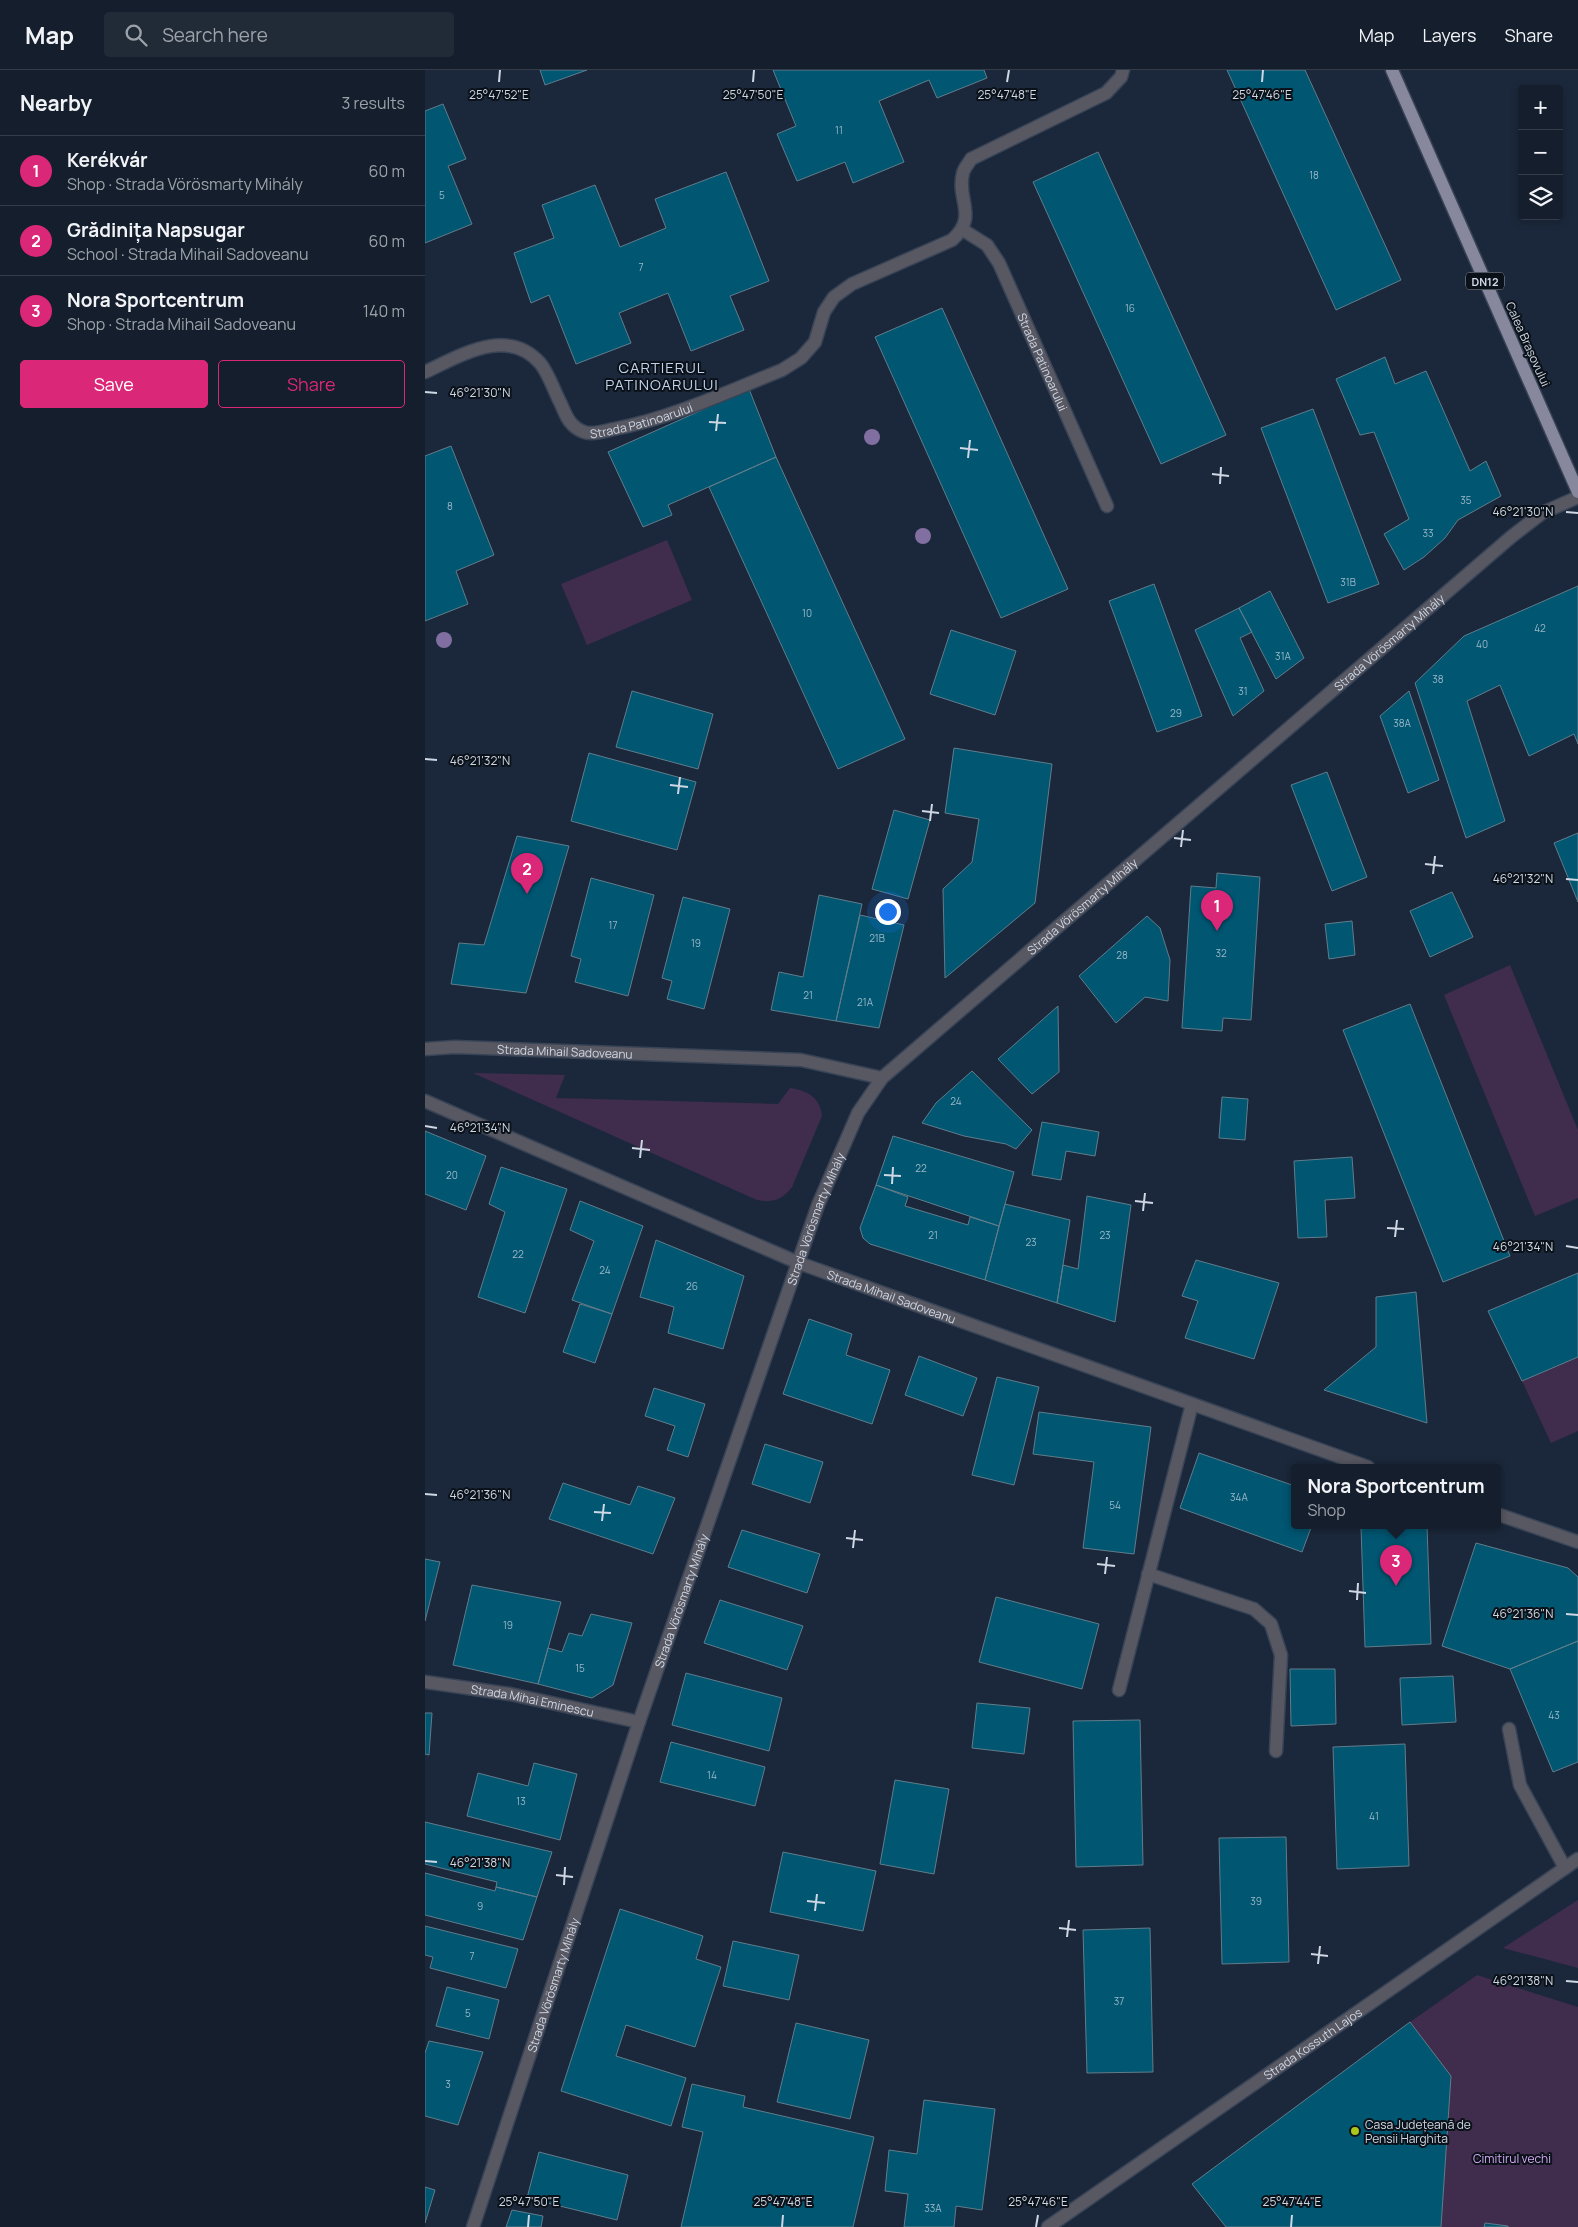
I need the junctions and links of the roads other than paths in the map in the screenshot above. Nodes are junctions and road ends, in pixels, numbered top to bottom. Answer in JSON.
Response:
{"nodes":[{"id":1,"x":1123,"y":70,"type":"edge"},
{"id":2,"x":1392,"y":70,"type":"edge"},
{"id":3,"x":963,"y":230,"type":"junction"},
{"id":4,"x":425,"y":372,"type":"edge"},
{"id":5,"x":1578,"y":492,"type":"edge"},
{"id":6,"x":1578,"y":497,"type":"edge"},
{"id":7,"x":1107,"y":506,"type":"dead end"},
{"id":8,"x":425,"y":1049,"type":"edge"},
{"id":9,"x":881,"y":1078,"type":"junction"},
{"id":10,"x":425,"y":1101,"type":"edge"},
{"id":11,"x":799,"y":1263,"type":"junction"},
{"id":12,"x":1192,"y":1404,"type":"junction"},
{"id":13,"x":1360,"y":1464,"type":"edge"},
{"id":14,"x":1501,"y":1515,"type":"edge"},
{"id":15,"x":1578,"y":1542,"type":"edge"},
{"id":16,"x":1148,"y":1574,"type":"junction"},
{"id":17,"x":425,"y":1682,"type":"edge"},
{"id":18,"x":1119,"y":1690,"type":"dead end"},
{"id":19,"x":639,"y":1722,"type":"junction"},
{"id":20,"x":1509,"y":1729,"type":"dead end"},
{"id":21,"x":1276,"y":1750,"type":"dead end"},
{"id":22,"x":1578,"y":1859,"type":"edge"},
{"id":23,"x":1565,"y":1868,"type":"junction"},
{"id":24,"x":473,"y":2227,"type":"edge"},
{"id":25,"x":1048,"y":2227,"type":"edge"}],
"edges":[{"from":1,"to":3,"type":"street"},
{"from":2,"to":5,"type":"main road","name":"Calea Brașovului","number":"DN12"},
{"from":3,"to":4,"type":"street","name":"Strada Patinoarului"},
{"from":3,"to":7,"type":"street","name":"Strada Patinoarului"},
{"from":6,"to":9,"type":"street","name":"Strada Vörösmarty Mihály"},
{"from":8,"to":9,"type":"street","name":"Strada Mihail Sadoveanu"},
{"from":9,"to":11,"type":"street","name":"Strada Vörösmarty Mihály"},
{"from":10,"to":11,"type":"street","name":"Strada Mihail Sadoveanu"},
{"from":11,"to":12,"type":"street","name":"Strada Mihail Sadoveanu"},
{"from":11,"to":19,"type":"street","name":"Strada Vörösmarty Mihály"},
{"from":12,"to":13,"type":"street","name":"Strada Mihail Sadoveanu"},
{"from":12,"to":16,"type":"street"},
{"from":14,"to":15,"type":"street"},
{"from":16,"to":18,"type":"street"},
{"from":16,"to":21,"type":"street"},
{"from":17,"to":19,"type":"street","name":"Strada Mihai Eminescu"},
{"from":19,"to":24,"type":"street","name":"Strada Vörösmarty Mihály"},
{"from":20,"to":23,"type":"street"},
{"from":22,"to":23,"type":"street","name":"Strada Kossuth Lajos"},
{"from":23,"to":25,"type":"street","name":"Strada Kossuth Lajos"}]}
